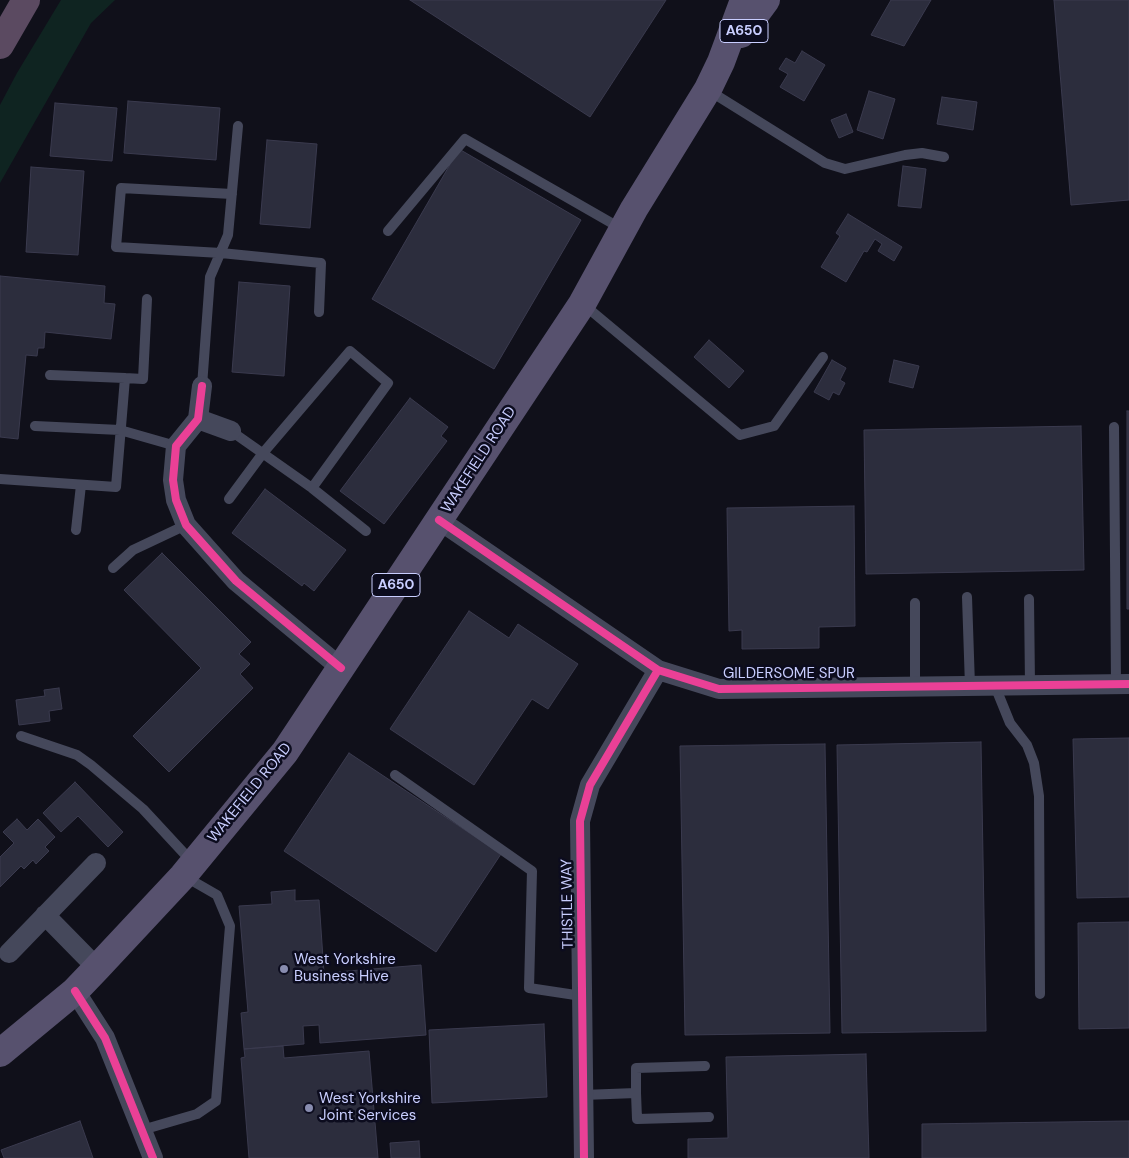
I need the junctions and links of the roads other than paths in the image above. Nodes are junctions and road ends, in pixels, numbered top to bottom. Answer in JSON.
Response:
{"nodes":[{"id":1,"x":26,"y":0,"type":"edge"},
{"id":2,"x":744,"y":0,"type":"edge"},
{"id":3,"x":766,"y":0,"type":"edge"},
{"id":4,"x":0,"y":45,"type":"edge"},
{"id":5,"x":721,"y":62,"type":"junction"},
{"id":6,"x":708,"y":89,"type":"junction"},
{"id":7,"x":238,"y":126,"type":"dead end"},
{"id":8,"x":944,"y":157,"type":"dead end"},
{"id":9,"x":232,"y":194,"type":"junction"},
{"id":10,"x":623,"y":229,"type":"junction"},
{"id":11,"x":388,"y":231,"type":"dead end"},
{"id":12,"x":221,"y":253,"type":"junction"},
{"id":13,"x":148,"y":299,"type":"dead end"},
{"id":14,"x":582,"y":304,"type":"junction"},
{"id":15,"x":319,"y":312,"type":"dead end"},
{"id":16,"x":823,"y":356,"type":"dead end"},
{"id":17,"x":50,"y":374,"type":"dead end"},
{"id":18,"x":125,"y":378,"type":"junction"},
{"id":19,"x":202,"y":386,"type":"joint"},
{"id":20,"x":198,"y":419,"type":"junction"},
{"id":21,"x":35,"y":426,"type":"dead end"},
{"id":22,"x":1114,"y":427,"type":"dead end"},
{"id":23,"x":120,"y":430,"type":"junction"},
{"id":24,"x":231,"y":431,"type":"joint"},
{"id":25,"x":176,"y":446,"type":"junction"},
{"id":26,"x":263,"y":453,"type":"junction"},
{"id":27,"x":0,"y":479,"type":"edge"},
{"id":28,"x":81,"y":485,"type":"junction"},
{"id":29,"x":312,"y":488,"type":"junction"},
{"id":30,"x":229,"y":499,"type":"dead end"},
{"id":31,"x":439,"y":520,"type":"junction"},
{"id":32,"x":186,"y":525,"type":"junction"},
{"id":33,"x":76,"y":530,"type":"dead end"},
{"id":34,"x":366,"y":531,"type":"dead end"},
{"id":35,"x":113,"y":568,"type":"dead end"},
{"id":36,"x":967,"y":597,"type":"dead end"},
{"id":37,"x":1029,"y":599,"type":"dead end"},
{"id":38,"x":915,"y":603,"type":"dead end"},
{"id":39,"x":341,"y":668,"type":"junction"},
{"id":40,"x":658,"y":670,"type":"junction"},
{"id":41,"x":1122,"y":684,"type":"edge"},
{"id":42,"x":1030,"y":685,"type":"junction"},
{"id":43,"x":970,"y":686,"type":"junction"},
{"id":44,"x":995,"y":686,"type":"junction"},
{"id":45,"x":916,"y":687,"type":"junction"},
{"id":46,"x":20,"y":736,"type":"dead end"},
{"id":47,"x":395,"y":775,"type":"dead end"},
{"id":48,"x":96,"y":863,"type":"dead end"},
{"id":49,"x":188,"y":870,"type":"junction"},
{"id":50,"x":46,"y":915,"type":"junction"},
{"id":51,"x":9,"y":954,"type":"dead end"},
{"id":52,"x":97,"y":968,"type":"junction"},
{"id":53,"x":75,"y":991,"type":"junction"},
{"id":54,"x":1040,"y":994,"type":"dead end"},
{"id":55,"x":582,"y":996,"type":"junction"},
{"id":56,"x":0,"y":1053,"type":"edge"},
{"id":57,"x":705,"y":1066,"type":"dead end"},
{"id":58,"x":636,"y":1093,"type":"junction"},
{"id":59,"x":584,"y":1095,"type":"junction"},
{"id":60,"x":709,"y":1117,"type":"dead end"},
{"id":61,"x":142,"y":1130,"type":"junction"},
{"id":62,"x":153,"y":1158,"type":"edge"},
{"id":63,"x":584,"y":1158,"type":"edge"}],
"edges":[{"from":1,"to":4,"type":"highway"},
{"from":2,"to":5,"type":"main road","name":"WAKEFIELD ROAD","number":"A650"},
{"from":3,"to":5,"type":"main road","name":"WAKEFIELD ROAD","number":"A650"},
{"from":5,"to":6,"type":"main road","name":"WAKEFIELD ROAD","number":"A650"},
{"from":6,"to":8,"type":"lane"},
{"from":6,"to":10,"type":"main road","name":"WAKEFIELD ROAD","number":"A650"},
{"from":7,"to":9,"type":"lane"},
{"from":9,"to":12,"type":"lane"},
{"from":9,"to":12,"type":"lane"},
{"from":10,"to":11,"type":"lane"},
{"from":10,"to":14,"type":"main road","name":"WAKEFIELD ROAD","number":"A650"},
{"from":12,"to":15,"type":"lane"},
{"from":12,"to":19,"type":"lane"},
{"from":13,"to":18,"type":"lane"},
{"from":14,"to":16,"type":"lane"},
{"from":14,"to":31,"type":"main road","name":"WAKEFIELD ROAD","number":"A650"},
{"from":17,"to":18,"type":"lane"},
{"from":18,"to":23,"type":"lane"},
{"from":19,"to":20,"type":"street"},
{"from":20,"to":24,"type":"street"},
{"from":20,"to":25,"type":"street"},
{"from":21,"to":23,"type":"lane"},
{"from":22,"to":41,"type":"lane"},
{"from":23,"to":25,"type":"lane"},
{"from":23,"to":28,"type":"lane"},
{"from":24,"to":26,"type":"lane"},
{"from":25,"to":32,"type":"street"},
{"from":26,"to":29,"type":"lane"},
{"from":26,"to":29,"type":"lane"},
{"from":26,"to":30,"type":"lane"},
{"from":27,"to":28,"type":"lane"},
{"from":28,"to":33,"type":"lane"},
{"from":29,"to":34,"type":"lane"},
{"from":31,"to":39,"type":"main road","name":"WAKEFIELD ROAD","number":"A650"},
{"from":31,"to":40,"type":"street","name":"GILDERSOME SPUR"},
{"from":32,"to":35,"type":"lane"},
{"from":32,"to":39,"type":"street"},
{"from":36,"to":43,"type":"lane"},
{"from":37,"to":42,"type":"lane"},
{"from":38,"to":45,"type":"lane"},
{"from":39,"to":49,"type":"main road","name":"WAKEFIELD ROAD","number":"A650"},
{"from":40,"to":45,"type":"street","name":"GILDERSOME SPUR"},
{"from":40,"to":55,"type":"street","name":"THISTLE WAY"},
{"from":41,"to":42,"type":"street","name":"GILDERSOME SPUR"},
{"from":42,"to":44,"type":"street","name":"GILDERSOME SPUR"},
{"from":43,"to":44,"type":"street","name":"GILDERSOME SPUR"},
{"from":43,"to":45,"type":"street","name":"GILDERSOME SPUR"},
{"from":44,"to":54,"type":"lane"},
{"from":46,"to":49,"type":"lane"},
{"from":47,"to":55,"type":"lane"},
{"from":48,"to":50,"type":"street"},
{"from":49,"to":52,"type":"main road","name":"WAKEFIELD ROAD","number":"A650"},
{"from":49,"to":61,"type":"lane"},
{"from":50,"to":51,"type":"street"},
{"from":50,"to":52,"type":"street"},
{"from":52,"to":53,"type":"main road","name":"WAKEFIELD ROAD","number":"A650"},
{"from":53,"to":56,"type":"main road","name":"WAKEFIELD ROAD","number":"A650"},
{"from":53,"to":61,"type":"street"},
{"from":55,"to":59,"type":"street","name":"THISTLE WAY"},
{"from":57,"to":58,"type":"lane"},
{"from":58,"to":59,"type":"lane"},
{"from":58,"to":60,"type":"lane"},
{"from":59,"to":63,"type":"street","name":"THISTLE WAY"},
{"from":61,"to":62,"type":"street"}]}
